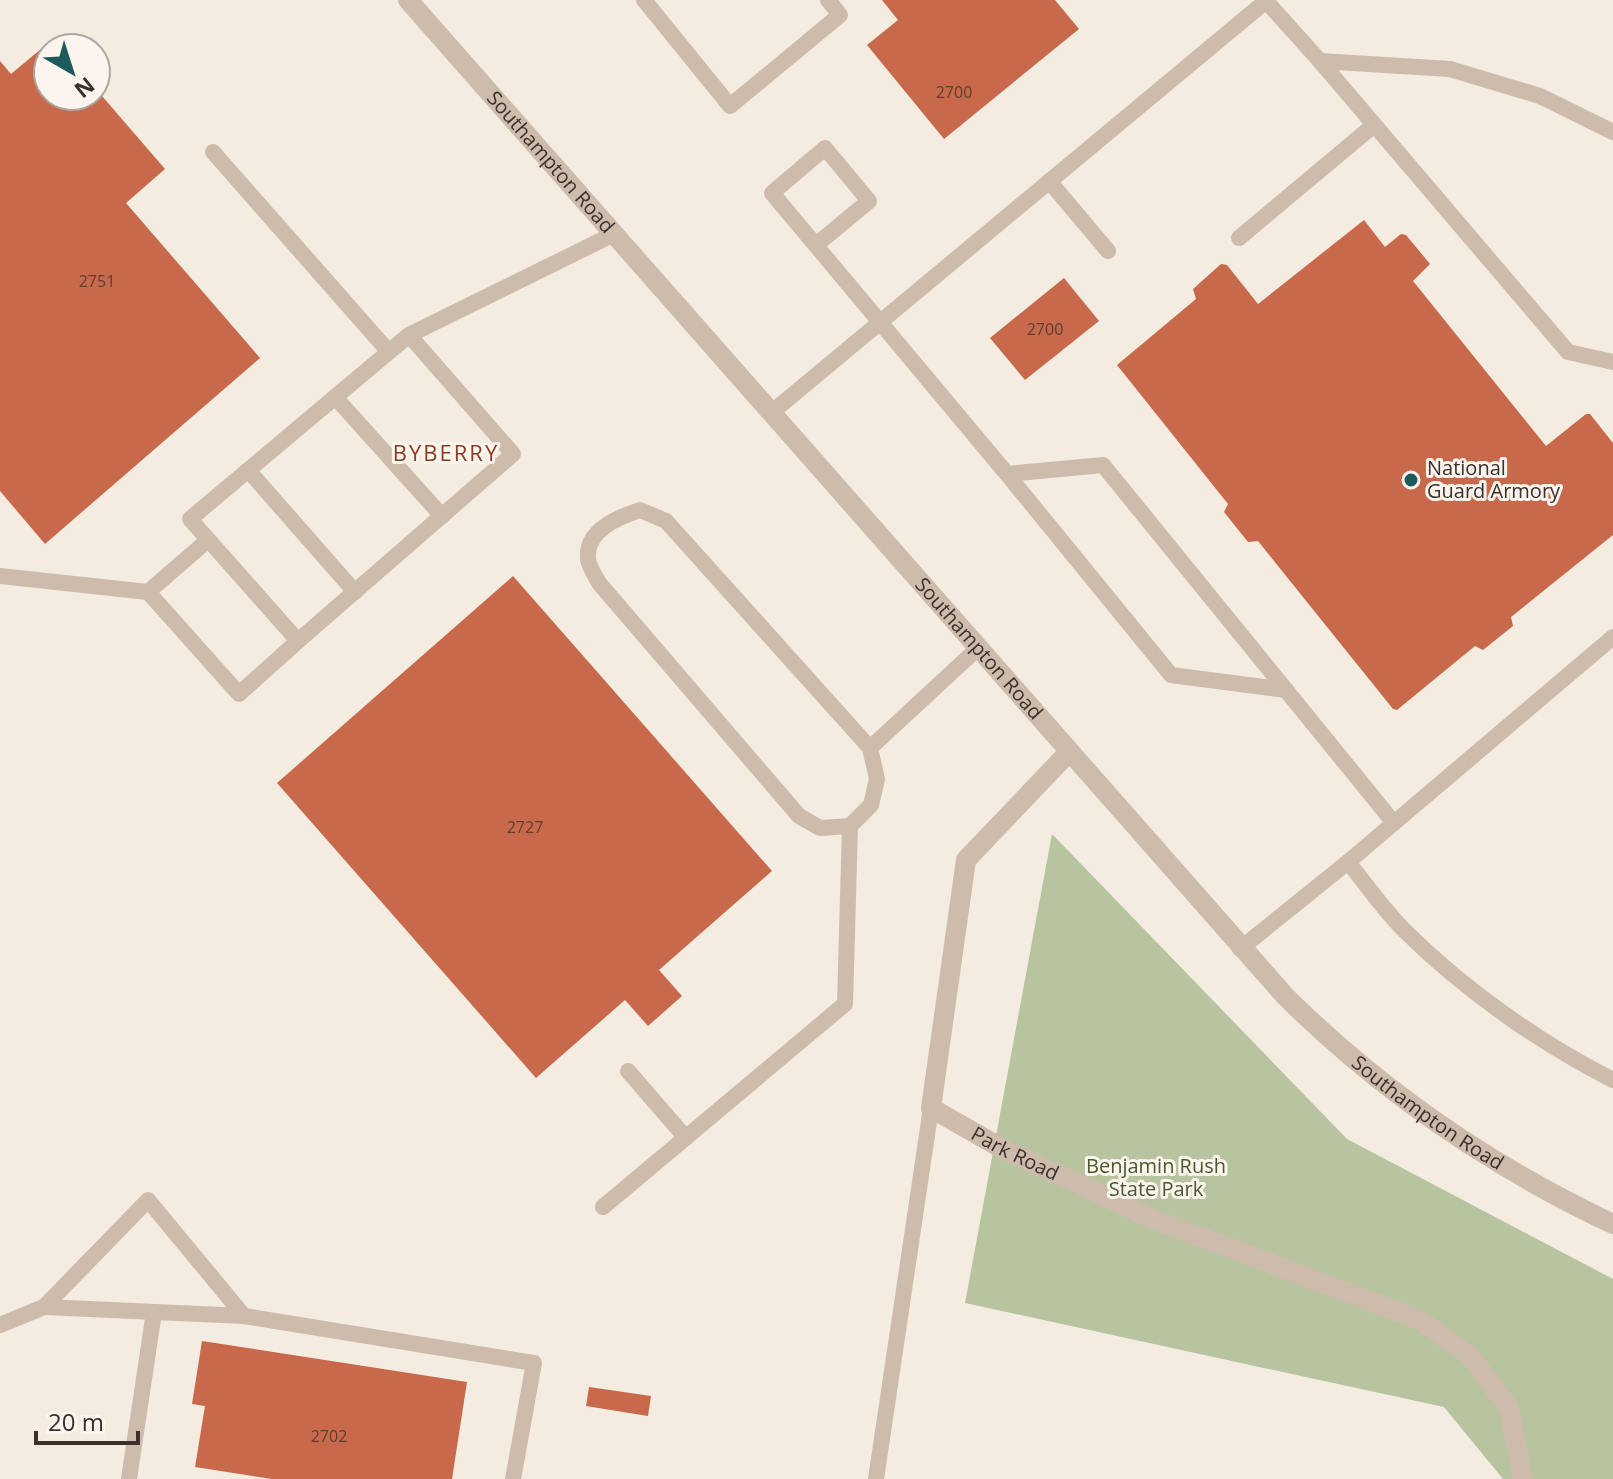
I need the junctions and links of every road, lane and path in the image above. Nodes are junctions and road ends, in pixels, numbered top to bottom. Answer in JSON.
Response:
{"nodes":[{"id":1,"x":408,"y":0,"type":"edge"},
{"id":2,"x":644,"y":0,"type":"edge"},
{"id":3,"x":828,"y":0,"type":"edge"},
{"id":4,"x":1266,"y":0,"type":"edge"},
{"id":5,"x":1320,"y":61,"type":"junction"},
{"id":6,"x":1374,"y":125,"type":"junction"},
{"id":7,"x":1613,"y":132,"type":"edge"},
{"id":8,"x":213,"y":152,"type":"dead end"},
{"id":9,"x":1049,"y":181,"type":"junction"},
{"id":10,"x":614,"y":234,"type":"junction"},
{"id":11,"x":1239,"y":238,"type":"dead end"},
{"id":12,"x":816,"y":245,"type":"junction"},
{"id":13,"x":1108,"y":251,"type":"dead end"},
{"id":14,"x":880,"y":321,"type":"junction"},
{"id":15,"x":409,"y":335,"type":"junction"},
{"id":16,"x":389,"y":352,"type":"junction"},
{"id":17,"x":1613,"y":362,"type":"edge"},
{"id":18,"x":335,"y":397,"type":"junction"},
{"id":19,"x":771,"y":413,"type":"junction"},
{"id":20,"x":248,"y":470,"type":"junction"},
{"id":21,"x":1007,"y":474,"type":"junction"},
{"id":22,"x":442,"y":516,"type":"junction"},
{"id":23,"x":208,"y":540,"type":"junction"},
{"id":24,"x":0,"y":576,"type":"edge"},
{"id":25,"x":148,"y":592,"type":"junction"},
{"id":26,"x":355,"y":592,"type":"junction"},
{"id":27,"x":1613,"y":637,"type":"edge"},
{"id":28,"x":298,"y":641,"type":"junction"},
{"id":29,"x":977,"y":649,"type":"junction"},
{"id":30,"x":1286,"y":690,"type":"junction"},
{"id":31,"x":870,"y":748,"type":"junction"},
{"id":32,"x":1068,"y":753,"type":"junction"},
{"id":33,"x":1394,"y":823,"type":"junction"},
{"id":34,"x":850,"y":826,"type":"junction"},
{"id":35,"x":1348,"y":862,"type":"junction"},
{"id":36,"x":1240,"y":949,"type":"junction"},
{"id":37,"x":628,"y":1071,"type":"dead end"},
{"id":38,"x":1613,"y":1080,"type":"edge"},
{"id":39,"x":931,"y":1108,"type":"junction"},
{"id":40,"x":686,"y":1138,"type":"junction"},
{"id":41,"x":603,"y":1207,"type":"dead end"},
{"id":42,"x":1613,"y":1224,"type":"edge"},
{"id":43,"x":44,"y":1307,"type":"junction"},
{"id":44,"x":154,"y":1312,"type":"junction"},
{"id":45,"x":244,"y":1316,"type":"junction"},
{"id":46,"x":0,"y":1325,"type":"edge"},
{"id":47,"x":129,"y":1479,"type":"edge"},
{"id":48,"x":513,"y":1479,"type":"edge"},
{"id":49,"x":876,"y":1479,"type":"edge"},
{"id":50,"x":1523,"y":1479,"type":"edge"}],
"edges":[{"from":1,"to":10,"type":"street","name":"Southampton Road"},
{"from":2,"to":3,"type":"lane"},
{"from":4,"to":5,"type":"lane"},
{"from":4,"to":9,"type":"lane"},
{"from":5,"to":6,"type":"lane"},
{"from":5,"to":7,"type":"lane"},
{"from":6,"to":11,"type":"lane"},
{"from":6,"to":17,"type":"lane"},
{"from":8,"to":16,"type":"lane"},
{"from":9,"to":13,"type":"lane"},
{"from":9,"to":14,"type":"lane"},
{"from":10,"to":15,"type":"lane"},
{"from":10,"to":19,"type":"street","name":"Southampton Road"},
{"from":12,"to":12,"type":"lane"},
{"from":12,"to":14,"type":"lane"},
{"from":14,"to":19,"type":"lane"},
{"from":14,"to":21,"type":"lane"},
{"from":15,"to":16,"type":"lane"},
{"from":15,"to":22,"type":"lane"},
{"from":16,"to":18,"type":"lane"},
{"from":18,"to":20,"type":"lane"},
{"from":18,"to":22,"type":"lane"},
{"from":19,"to":29,"type":"street","name":"Southampton Road"},
{"from":20,"to":23,"type":"lane"},
{"from":20,"to":26,"type":"lane"},
{"from":21,"to":30,"type":"lane"},
{"from":21,"to":30,"type":"lane"},
{"from":22,"to":26,"type":"lane"},
{"from":23,"to":25,"type":"lane"},
{"from":23,"to":28,"type":"lane"},
{"from":24,"to":25,"type":"lane"},
{"from":25,"to":28,"type":"lane"},
{"from":26,"to":28,"type":"lane"},
{"from":27,"to":33,"type":"lane"},
{"from":29,"to":31,"type":"lane"},
{"from":29,"to":32,"type":"street","name":"Southampton Road"},
{"from":30,"to":33,"type":"lane"},
{"from":31,"to":34,"type":"lane"},
{"from":31,"to":34,"type":"lane"},
{"from":32,"to":36,"type":"street","name":"Southampton Road"},
{"from":32,"to":39,"type":"street"},
{"from":33,"to":35,"type":"lane"},
{"from":34,"to":40,"type":"lane"},
{"from":35,"to":36,"type":"lane"},
{"from":35,"to":38,"type":"lane"},
{"from":36,"to":42,"type":"street","name":"Southampton Road"},
{"from":37,"to":40,"type":"lane"},
{"from":39,"to":49,"type":"lane"},
{"from":39,"to":50,"type":"street","name":"Park Road"},
{"from":40,"to":41,"type":"lane"},
{"from":43,"to":44,"type":"lane"},
{"from":43,"to":45,"type":"lane"},
{"from":43,"to":46,"type":"lane"},
{"from":44,"to":45,"type":"lane"},
{"from":44,"to":47,"type":"lane"},
{"from":45,"to":48,"type":"lane"}]}
